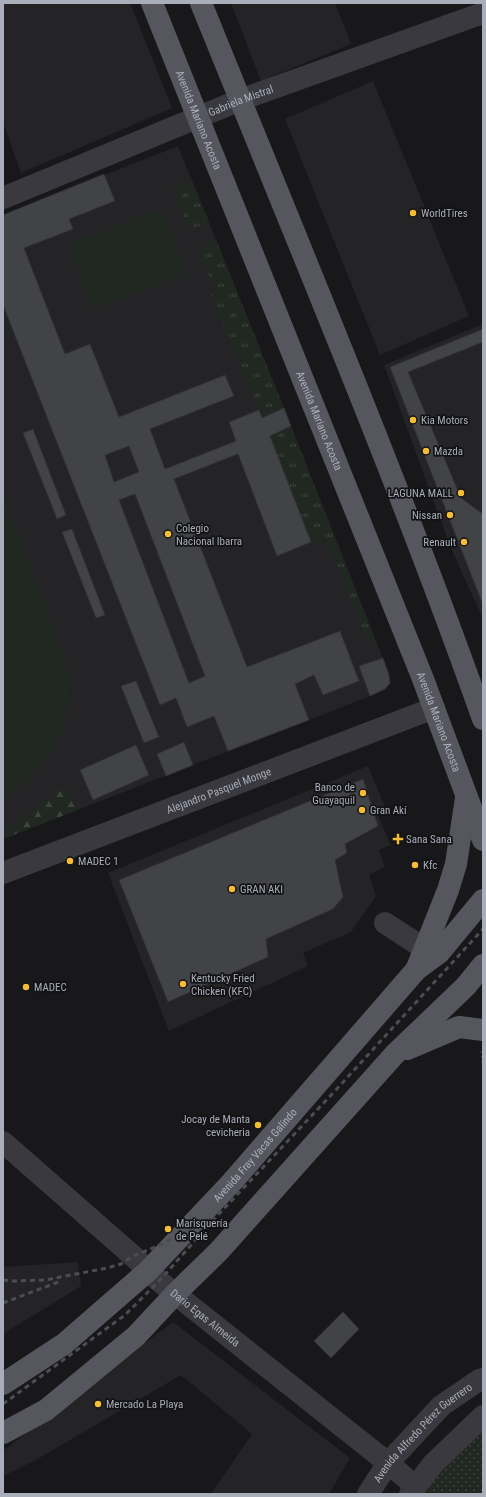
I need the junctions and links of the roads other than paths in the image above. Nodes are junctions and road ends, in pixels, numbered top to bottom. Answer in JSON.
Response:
{"nodes":[{"id":1,"x":152,"y":3,"type":"edge"},
{"id":2,"x":201,"y":3,"type":"edge"},
{"id":3,"x":481,"y":12,"type":"edge"},
{"id":4,"x":240,"y":100,"type":"junction"},
{"id":5,"x":197,"y":118,"type":"junction"},
{"id":6,"x":3,"y":198,"type":"edge"},
{"id":7,"x":463,"y":662,"type":"junction"},
{"id":8,"x":483,"y":680,"type":"edge"},
{"id":9,"x":434,"y":708,"type":"junction"},
{"id":10,"x":483,"y":719,"type":"edge"},
{"id":11,"x":466,"y":797,"type":"junction"},
{"id":12,"x":483,"y":840,"type":"edge"},
{"id":13,"x":3,"y":872,"type":"edge"},
{"id":14,"x":483,"y":900,"type":"edge"},
{"id":15,"x":385,"y":923,"type":"dead end"},
{"id":16,"x":425,"y":949,"type":"junction"},
{"id":17,"x":483,"y":965,"type":"edge"},
{"id":18,"x":416,"y":970,"type":"junction"},
{"id":19,"x":483,"y":1030,"type":"edge"},
{"id":20,"x":395,"y":1054,"type":"junction"},
{"id":21,"x":3,"y":1142,"type":"edge"},
{"id":22,"x":148,"y":1271,"type":"junction"},
{"id":23,"x":176,"y":1293,"type":"junction"},
{"id":24,"x":483,"y":1379,"type":"edge"},
{"id":25,"x":3,"y":1384,"type":"edge"},
{"id":26,"x":483,"y":1416,"type":"edge"},
{"id":27,"x":3,"y":1433,"type":"edge"},
{"id":28,"x":388,"y":1463,"type":"junction"},
{"id":29,"x":413,"y":1490,"type":"edge"},
{"id":30,"x":368,"y":1494,"type":"edge"}],
"edges":[{"from":1,"to":5,"type":"main road","name":"Avenida Mariano Acosta"},
{"from":2,"to":4,"type":"main road"},
{"from":3,"to":4,"type":"street","name":"Gabriela Mistral"},
{"from":4,"to":5,"type":"street","name":"Gabriela Mistral"},
{"from":4,"to":7,"type":"main road"},
{"from":5,"to":6,"type":"street","name":"Gabriela Mistral"},
{"from":5,"to":9,"type":"main road","name":"Avenida Mariano Acosta"},
{"from":7,"to":8,"type":"main road"},
{"from":7,"to":10,"type":"main road"},
{"from":9,"to":11,"type":"main road","name":"Avenida Mariano Acosta"},
{"from":9,"to":13,"type":"street","name":"Alejandro Pasquel Monge"},
{"from":11,"to":12,"type":"main road","name":"Avenida Mariano Acosta"},
{"from":11,"to":16,"type":"main road"},
{"from":14,"to":18,"type":"main road","name":"Avenida Fray Vacas Galindo"},
{"from":15,"to":16,"type":"street"},
{"from":16,"to":18,"type":"main road"},
{"from":17,"to":20,"type":"main road"},
{"from":18,"to":22,"type":"main road","name":"Avenida Fray Vacas Galindo"},
{"from":19,"to":20,"type":"main road"},
{"from":20,"to":23,"type":"main road"},
{"from":21,"to":22,"type":"street","name":"Dario Egas Almeida"},
{"from":22,"to":23,"type":"street","name":"Dario Egas Almeida"},
{"from":22,"to":25,"type":"main road","name":"Avenida Fray Vacas Galindo"},
{"from":23,"to":27,"type":"main road"},
{"from":23,"to":28,"type":"street","name":"Dario Egas Almeida"},
{"from":24,"to":28,"type":"street","name":"Avenida Alfredo Pérez Guerrero"},
{"from":26,"to":29,"type":"street"},
{"from":28,"to":29,"type":"street","name":"Dario Egas Almeida"},
{"from":28,"to":30,"type":"street","name":"Avenida Alfredo Pérez Guerrero"}]}
